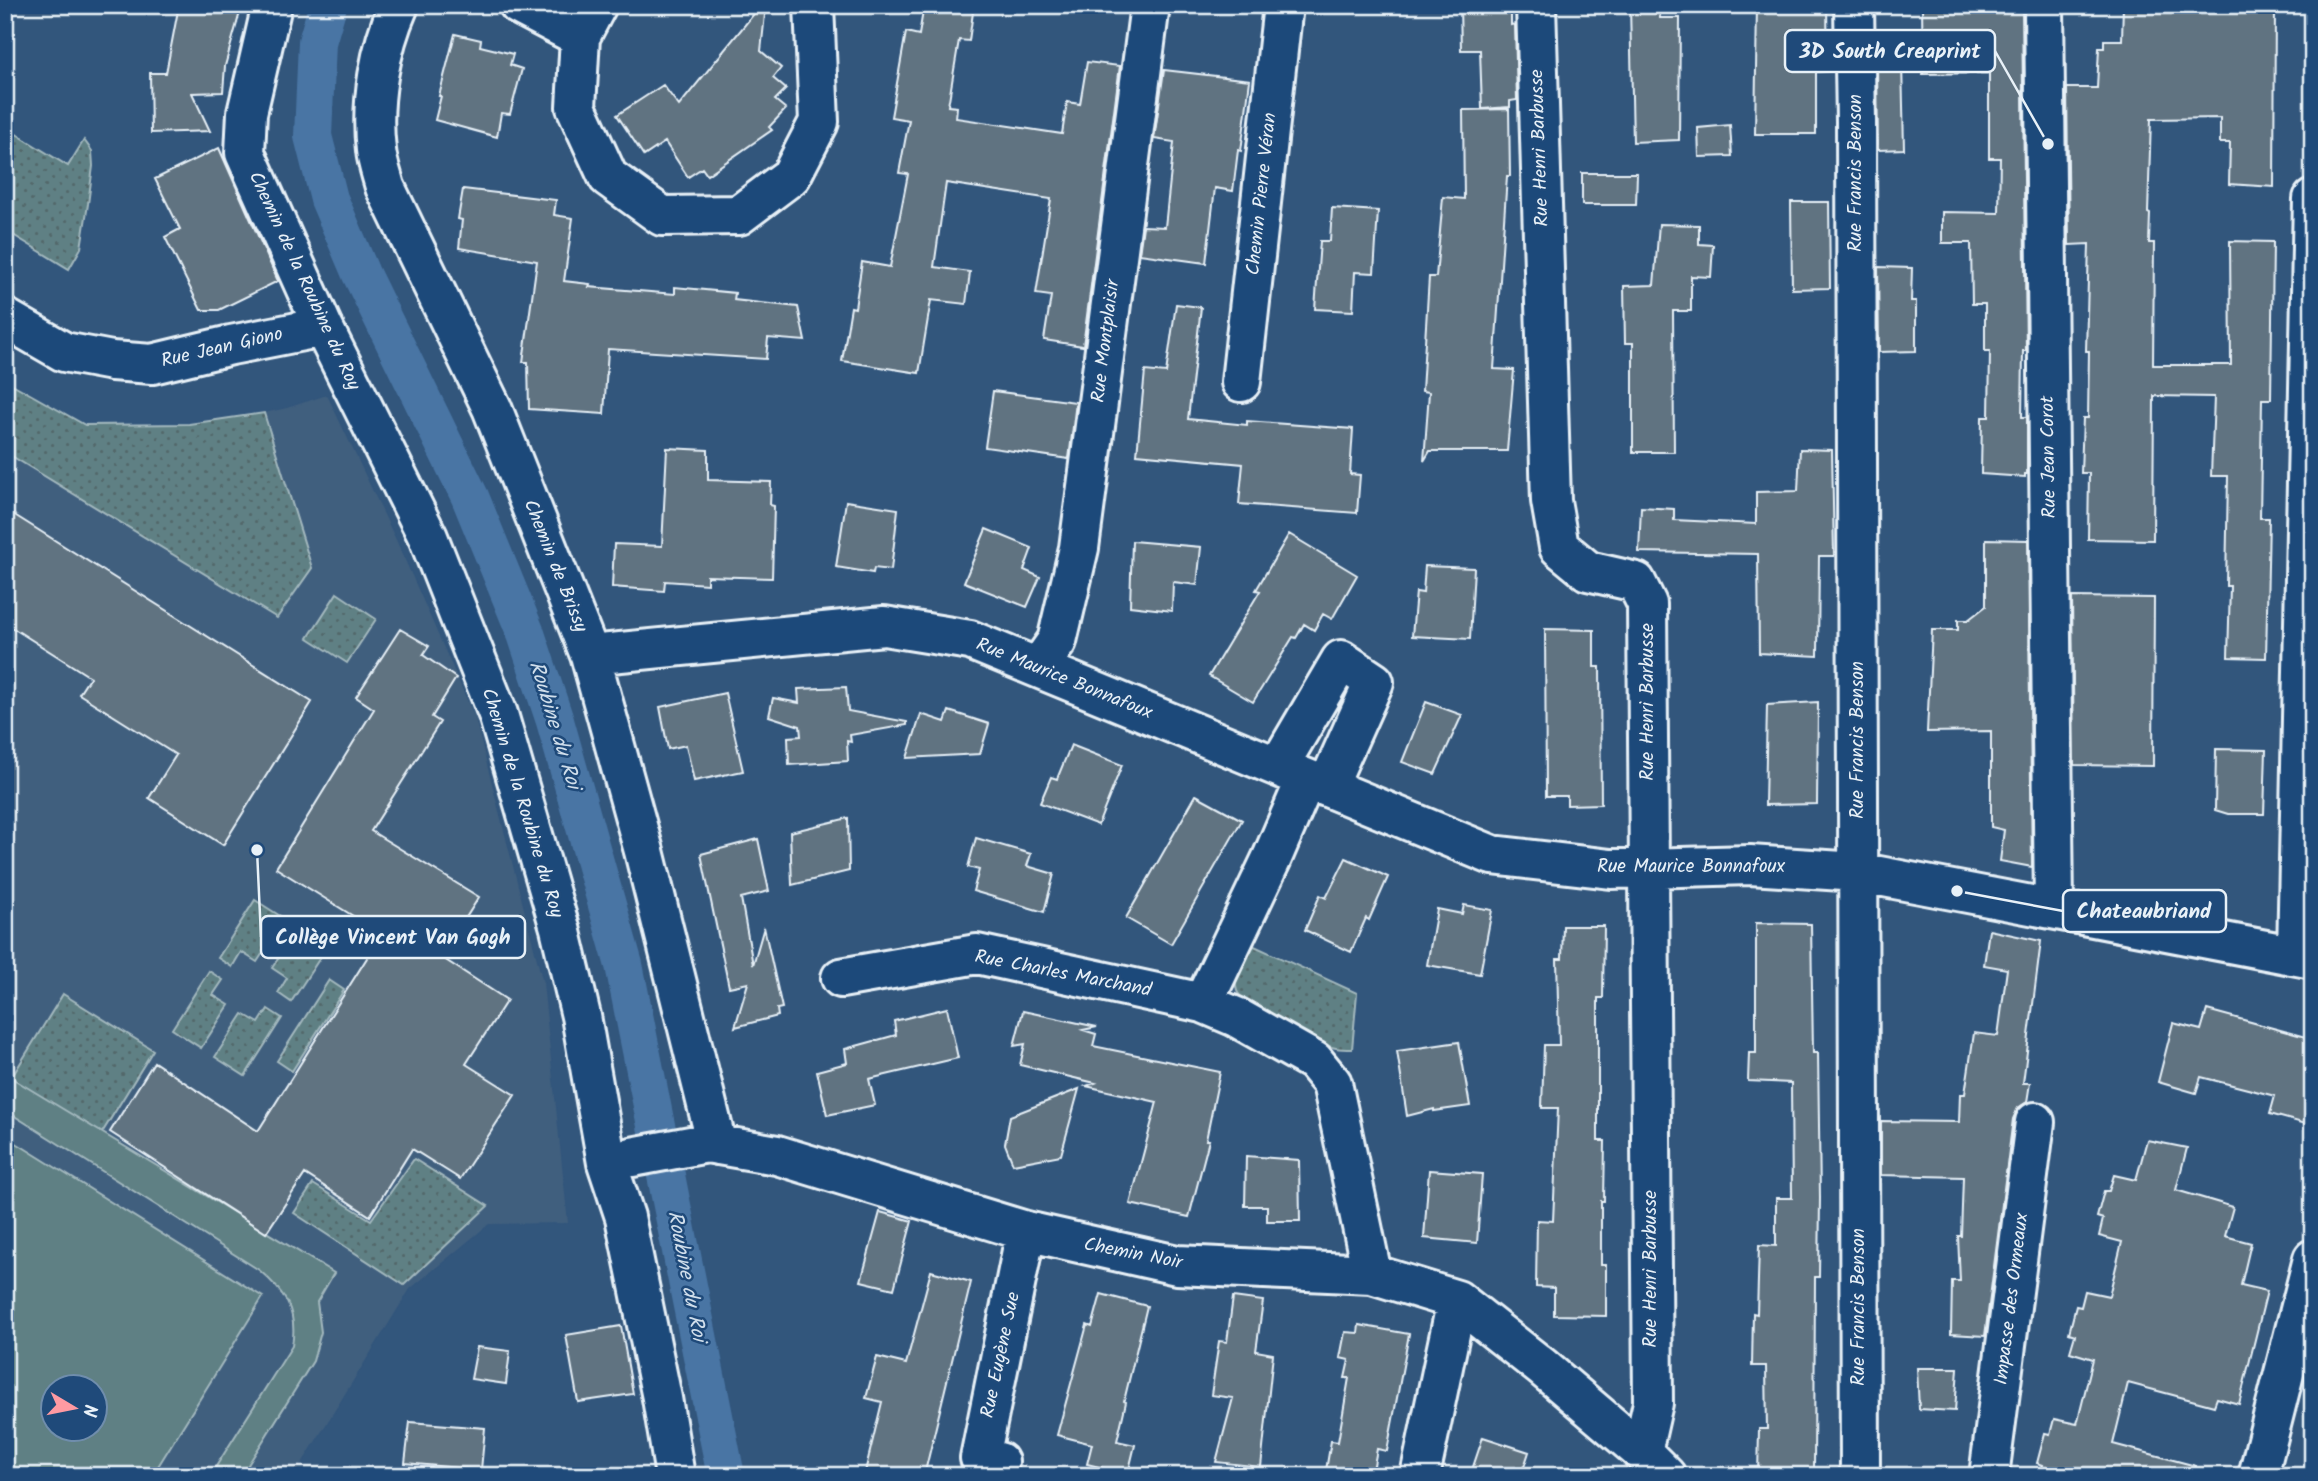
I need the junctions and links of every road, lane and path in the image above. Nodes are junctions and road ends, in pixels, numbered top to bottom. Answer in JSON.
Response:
{"nodes":[{"id":1,"x":272,"y":5,"type":"edge"},
{"id":2,"x":399,"y":5,"type":"edge"},
{"id":3,"x":519,"y":5,"type":"edge"},
{"id":4,"x":814,"y":5,"type":"edge"},
{"id":5,"x":1150,"y":5,"type":"edge"},
{"id":6,"x":1283,"y":5,"type":"edge"},
{"id":7,"x":1536,"y":5,"type":"edge"},
{"id":8,"x":1854,"y":5,"type":"edge"},
{"id":9,"x":2043,"y":5,"type":"edge"},
{"id":10,"x":588,"y":21,"type":"edge"},
{"id":11,"x":2313,"y":199,"type":"edge"},
{"id":12,"x":5,"y":318,"type":"edge"},
{"id":13,"x":323,"y":327,"type":"junction"},
{"id":14,"x":1241,"y":382,"type":"dead end"},
{"id":15,"x":590,"y":656,"type":"junction"},
{"id":16,"x":1038,"y":668,"type":"junction"},
{"id":17,"x":1304,"y":778,"type":"junction"},
{"id":18,"x":1648,"y":868,"type":"junction"},
{"id":19,"x":1858,"y":872,"type":"junction"},
{"id":20,"x":2054,"y":909,"type":"junction"},
{"id":21,"x":2305,"y":957,"type":"edge"},
{"id":22,"x":841,"y":978,"type":"dead end"},
{"id":23,"x":1203,"y":1003,"type":"junction"},
{"id":24,"x":2035,"y":1122,"type":"dead end"},
{"id":25,"x":712,"y":1144,"type":"junction"},
{"id":26,"x":632,"y":1157,"type":"dead end"},
{"id":27,"x":1026,"y":1231,"type":"junction"},
{"id":28,"x":2313,"y":1259,"type":"edge"},
{"id":29,"x":1372,"y":1274,"type":"junction"},
{"id":30,"x":1457,"y":1300,"type":"junction"},
{"id":31,"x":999,"y":1462,"type":"dead end"},
{"id":32,"x":1654,"y":1464,"type":"edge"},
{"id":33,"x":675,"y":1476,"type":"edge"},
{"id":34,"x":1420,"y":1476,"type":"edge"},
{"id":35,"x":1860,"y":1476,"type":"edge"},
{"id":36,"x":1990,"y":1476,"type":"edge"},
{"id":37,"x":2258,"y":1476,"type":"edge"}],
"edges":[{"from":1,"to":13,"type":"street","name":"Chemin de la Roubine du Roy"},
{"from":2,"to":15,"type":"street","name":"Chemin de Brissy"},
{"from":3,"to":10,"type":"street"},
{"from":4,"to":10,"type":"street"},
{"from":5,"to":16,"type":"street","name":"Rue Montplaisir"},
{"from":6,"to":14,"type":"street","name":"Chemin Pierre Véran"},
{"from":7,"to":18,"type":"street","name":"Rue Henri Barbusse"},
{"from":8,"to":19,"type":"street","name":"Rue Francis Benson"},
{"from":9,"to":20,"type":"street","name":"Rue Jean Corot"},
{"from":11,"to":21,"type":"street"},
{"from":12,"to":13,"type":"street","name":"Rue Jean Giono"},
{"from":13,"to":33,"type":"street","name":"Chemin de la Roubine du Roy"},
{"from":15,"to":16,"type":"street","name":"Rue Maurice Bonnafoux"},
{"from":15,"to":25,"type":"street","name":"Chemin de Brissy"},
{"from":16,"to":17,"type":"street","name":"Rue Maurice Bonnafoux"},
{"from":17,"to":18,"type":"street","name":"Rue Maurice Bonnafoux"},
{"from":17,"to":23,"type":"street"},
{"from":18,"to":19,"type":"street","name":"Rue Maurice Bonnafoux"},
{"from":18,"to":32,"type":"street","name":"Rue Henri Barbusse"},
{"from":19,"to":20,"type":"street","name":"Rue Maurice Bonnafoux"},
{"from":19,"to":35,"type":"street","name":"Rue Francis Benson"},
{"from":20,"to":21,"type":"street","name":"Rue Maurice Bonnafoux"},
{"from":22,"to":23,"type":"street","name":"Rue Charles Marchand"},
{"from":23,"to":29,"type":"street","name":"Rue Charles Marchand"},
{"from":24,"to":36,"type":"street","name":"Impasse des Ormeaux"},
{"from":25,"to":26,"type":"street","name":"Chemin Noir"},
{"from":25,"to":27,"type":"street","name":"Chemin Noir"},
{"from":27,"to":29,"type":"street","name":"Chemin Noir"},
{"from":27,"to":31,"type":"street","name":"Rue Eugène Sue"},
{"from":28,"to":37,"type":"street"},
{"from":29,"to":30,"type":"street","name":"Chemin Noir"},
{"from":30,"to":32,"type":"street","name":"Chemin Noir"},
{"from":30,"to":34,"type":"street"}]}
